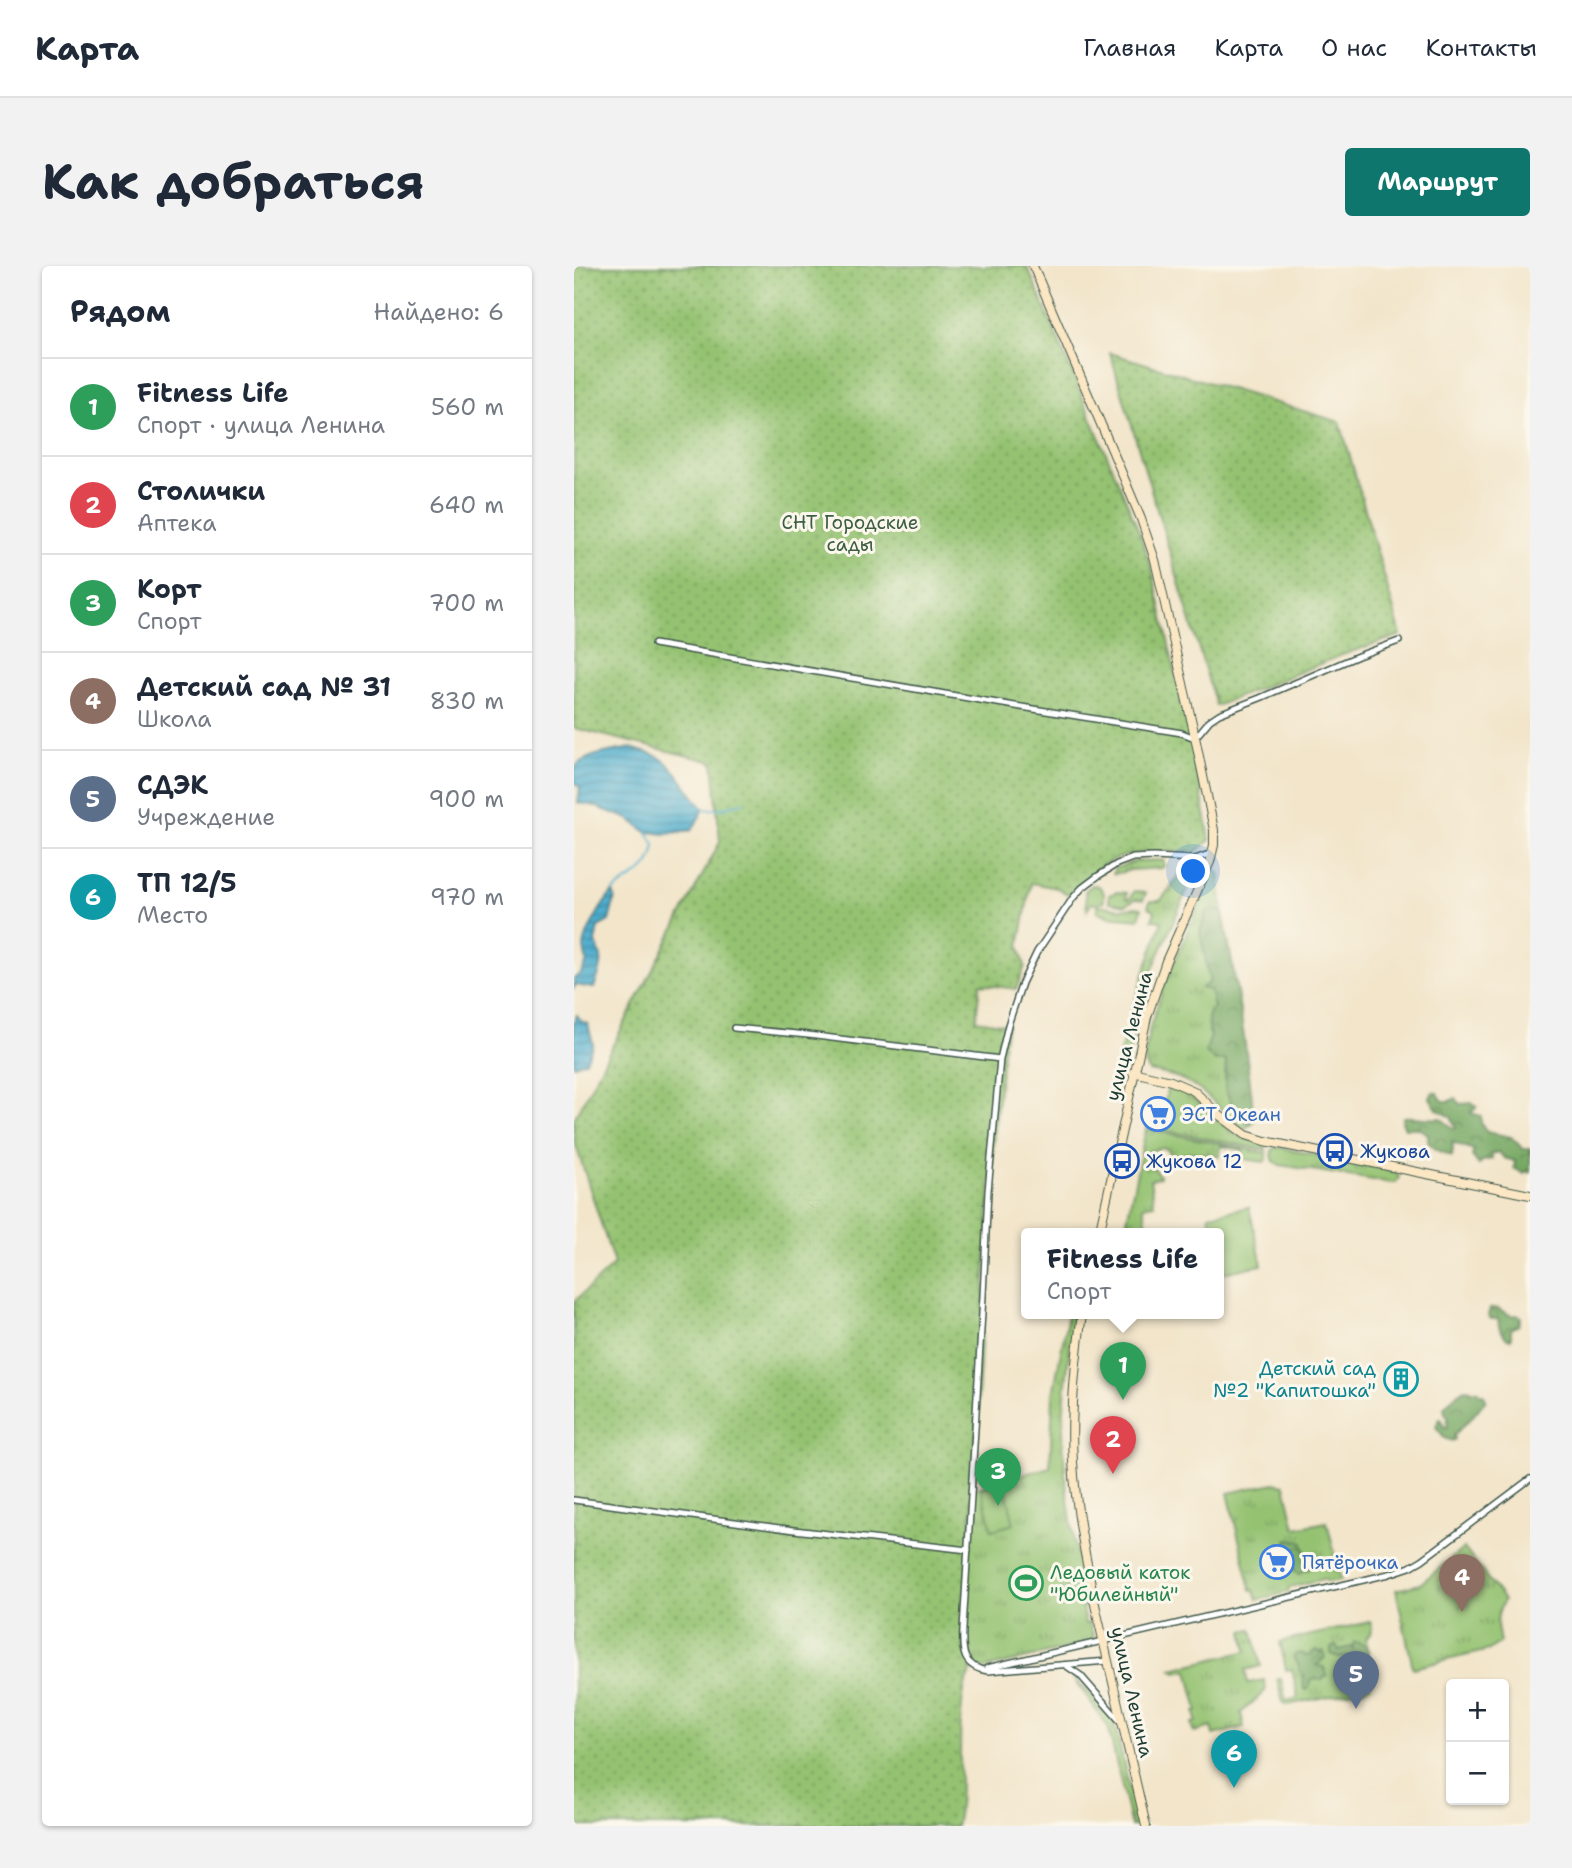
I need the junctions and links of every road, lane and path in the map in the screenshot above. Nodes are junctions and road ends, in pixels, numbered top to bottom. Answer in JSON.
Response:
{"nodes":[{"id":1,"x":1033,"y":266,"type":"edge"},
{"id":2,"x":1399,"y":641,"type":"dead end"},
{"id":3,"x":654,"y":644,"type":"dead end"},
{"id":4,"x":1195,"y":738,"type":"junction"},
{"id":5,"x":1212,"y":853,"type":"junction"},
{"id":6,"x":734,"y":1028,"type":"dead end"},
{"id":7,"x":1000,"y":1059,"type":"junction"},
{"id":8,"x":1133,"y":1072,"type":"junction"},
{"id":9,"x":1530,"y":1195,"type":"edge"},
{"id":10,"x":1100,"y":1228,"type":"edge"},
{"id":11,"x":1081,"y":1319,"type":"edge"},
{"id":12,"x":1530,"y":1479,"type":"edge"},
{"id":13,"x":574,"y":1500,"type":"edge"},
{"id":14,"x":968,"y":1550,"type":"junction"},
{"id":15,"x":1103,"y":1639,"type":"junction"},
{"id":16,"x":1108,"y":1661,"type":"junction"},
{"id":17,"x":1065,"y":1665,"type":"junction"},
{"id":18,"x":980,"y":1670,"type":"junction"},
{"id":19,"x":1123,"y":1725,"type":"junction"},
{"id":20,"x":1146,"y":1826,"type":"edge"}],
"edges":[{"from":1,"to":4,"type":"main road"},
{"from":2,"to":4,"type":"street"},
{"from":3,"to":4,"type":"street"},
{"from":4,"to":5,"type":"main road"},
{"from":5,"to":7,"type":"street"},
{"from":5,"to":8,"type":"main road","name":"улица Ленина"},
{"from":6,"to":7,"type":"street"},
{"from":7,"to":14,"type":"street"},
{"from":8,"to":9,"type":"main road"},
{"from":8,"to":10,"type":"main road","name":"улица Ленина"},
{"from":11,"to":15,"type":"main road","name":"улица Ленина"},
{"from":12,"to":15,"type":"street"},
{"from":13,"to":14,"type":"street"},
{"from":14,"to":18,"type":"street"},
{"from":15,"to":16,"type":"main road","name":"улица Ленина"},
{"from":15,"to":18,"type":"street"},
{"from":16,"to":17,"type":"street"},
{"from":16,"to":19,"type":"main road","name":"улица Ленина"},
{"from":17,"to":18,"type":"street"},
{"from":17,"to":19,"type":"street"},
{"from":19,"to":20,"type":"main road","name":"улица Ленина"}]}
